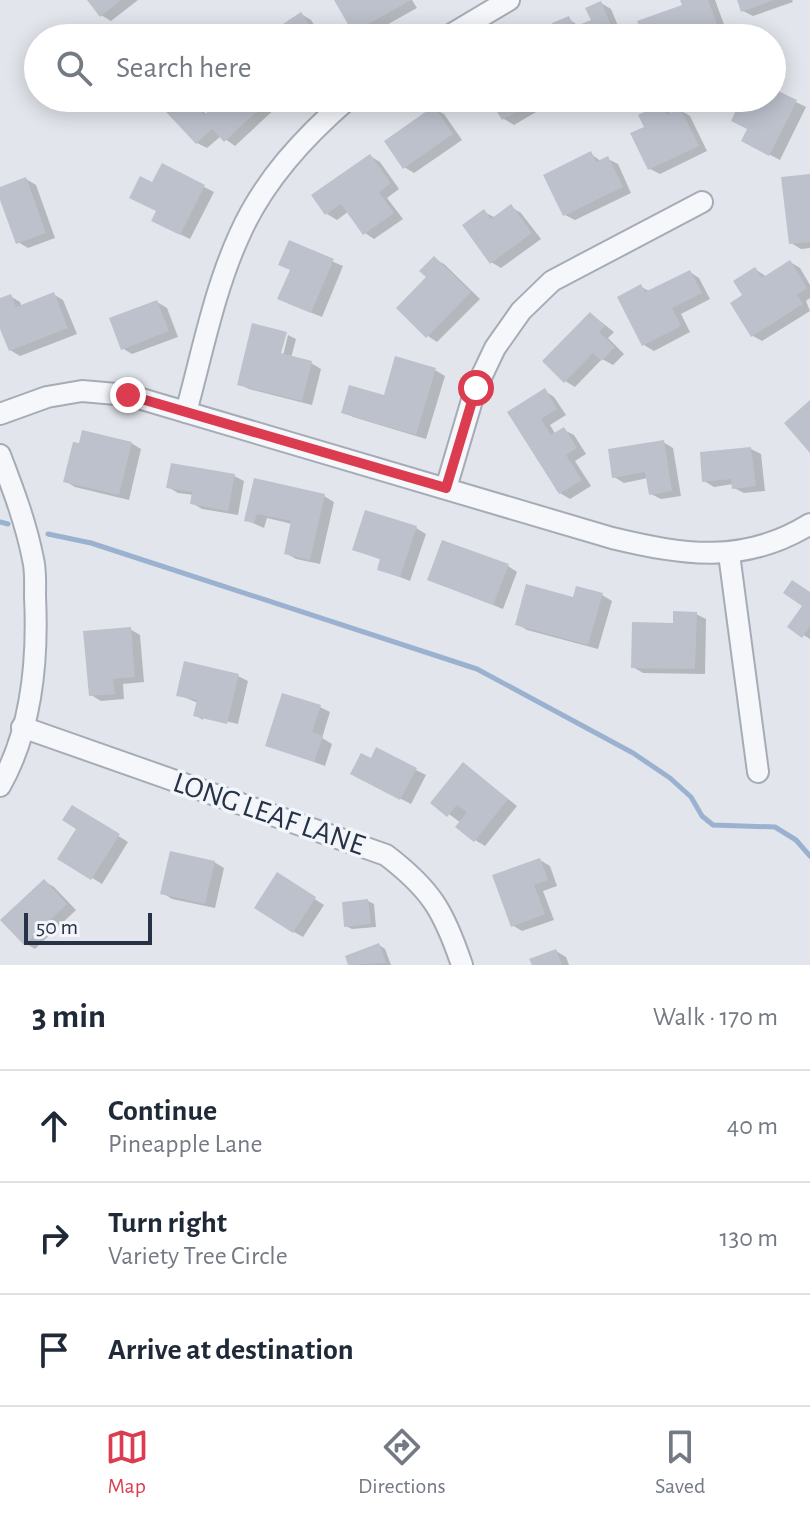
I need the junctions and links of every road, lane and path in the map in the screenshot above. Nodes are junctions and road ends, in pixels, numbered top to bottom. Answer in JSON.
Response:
{"nodes":[{"id":1,"x":509,"y":0,"type":"edge"},
{"id":2,"x":469,"y":24,"type":"edge"},
{"id":3,"x":332,"y":112,"type":"edge"},
{"id":4,"x":702,"y":202,"type":"dead end"},
{"id":5,"x":186,"y":412,"type":"junction"},
{"id":6,"x":0,"y":414,"type":"edge"},
{"id":7,"x":0,"y":455,"type":"edge"},
{"id":8,"x":446,"y":488,"type":"junction"},
{"id":9,"x":810,"y":524,"type":"edge"},
{"id":10,"x":729,"y":554,"type":"junction"},
{"id":11,"x":22,"y":727,"type":"junction"},
{"id":12,"x":758,"y":772,"type":"dead end"},
{"id":13,"x":0,"y":786,"type":"edge"},
{"id":14,"x":462,"y":965,"type":"edge"}],
"edges":[{"from":1,"to":2,"type":"street"},
{"from":3,"to":5,"type":"street"},
{"from":4,"to":8,"type":"street"},
{"from":5,"to":6,"type":"street"},
{"from":5,"to":8,"type":"street"},
{"from":7,"to":11,"type":"street"},
{"from":8,"to":10,"type":"street"},
{"from":9,"to":10,"type":"street"},
{"from":10,"to":12,"type":"street"},
{"from":11,"to":13,"type":"street"},
{"from":11,"to":14,"type":"street","name":"LONG LEAF LANE"}]}
